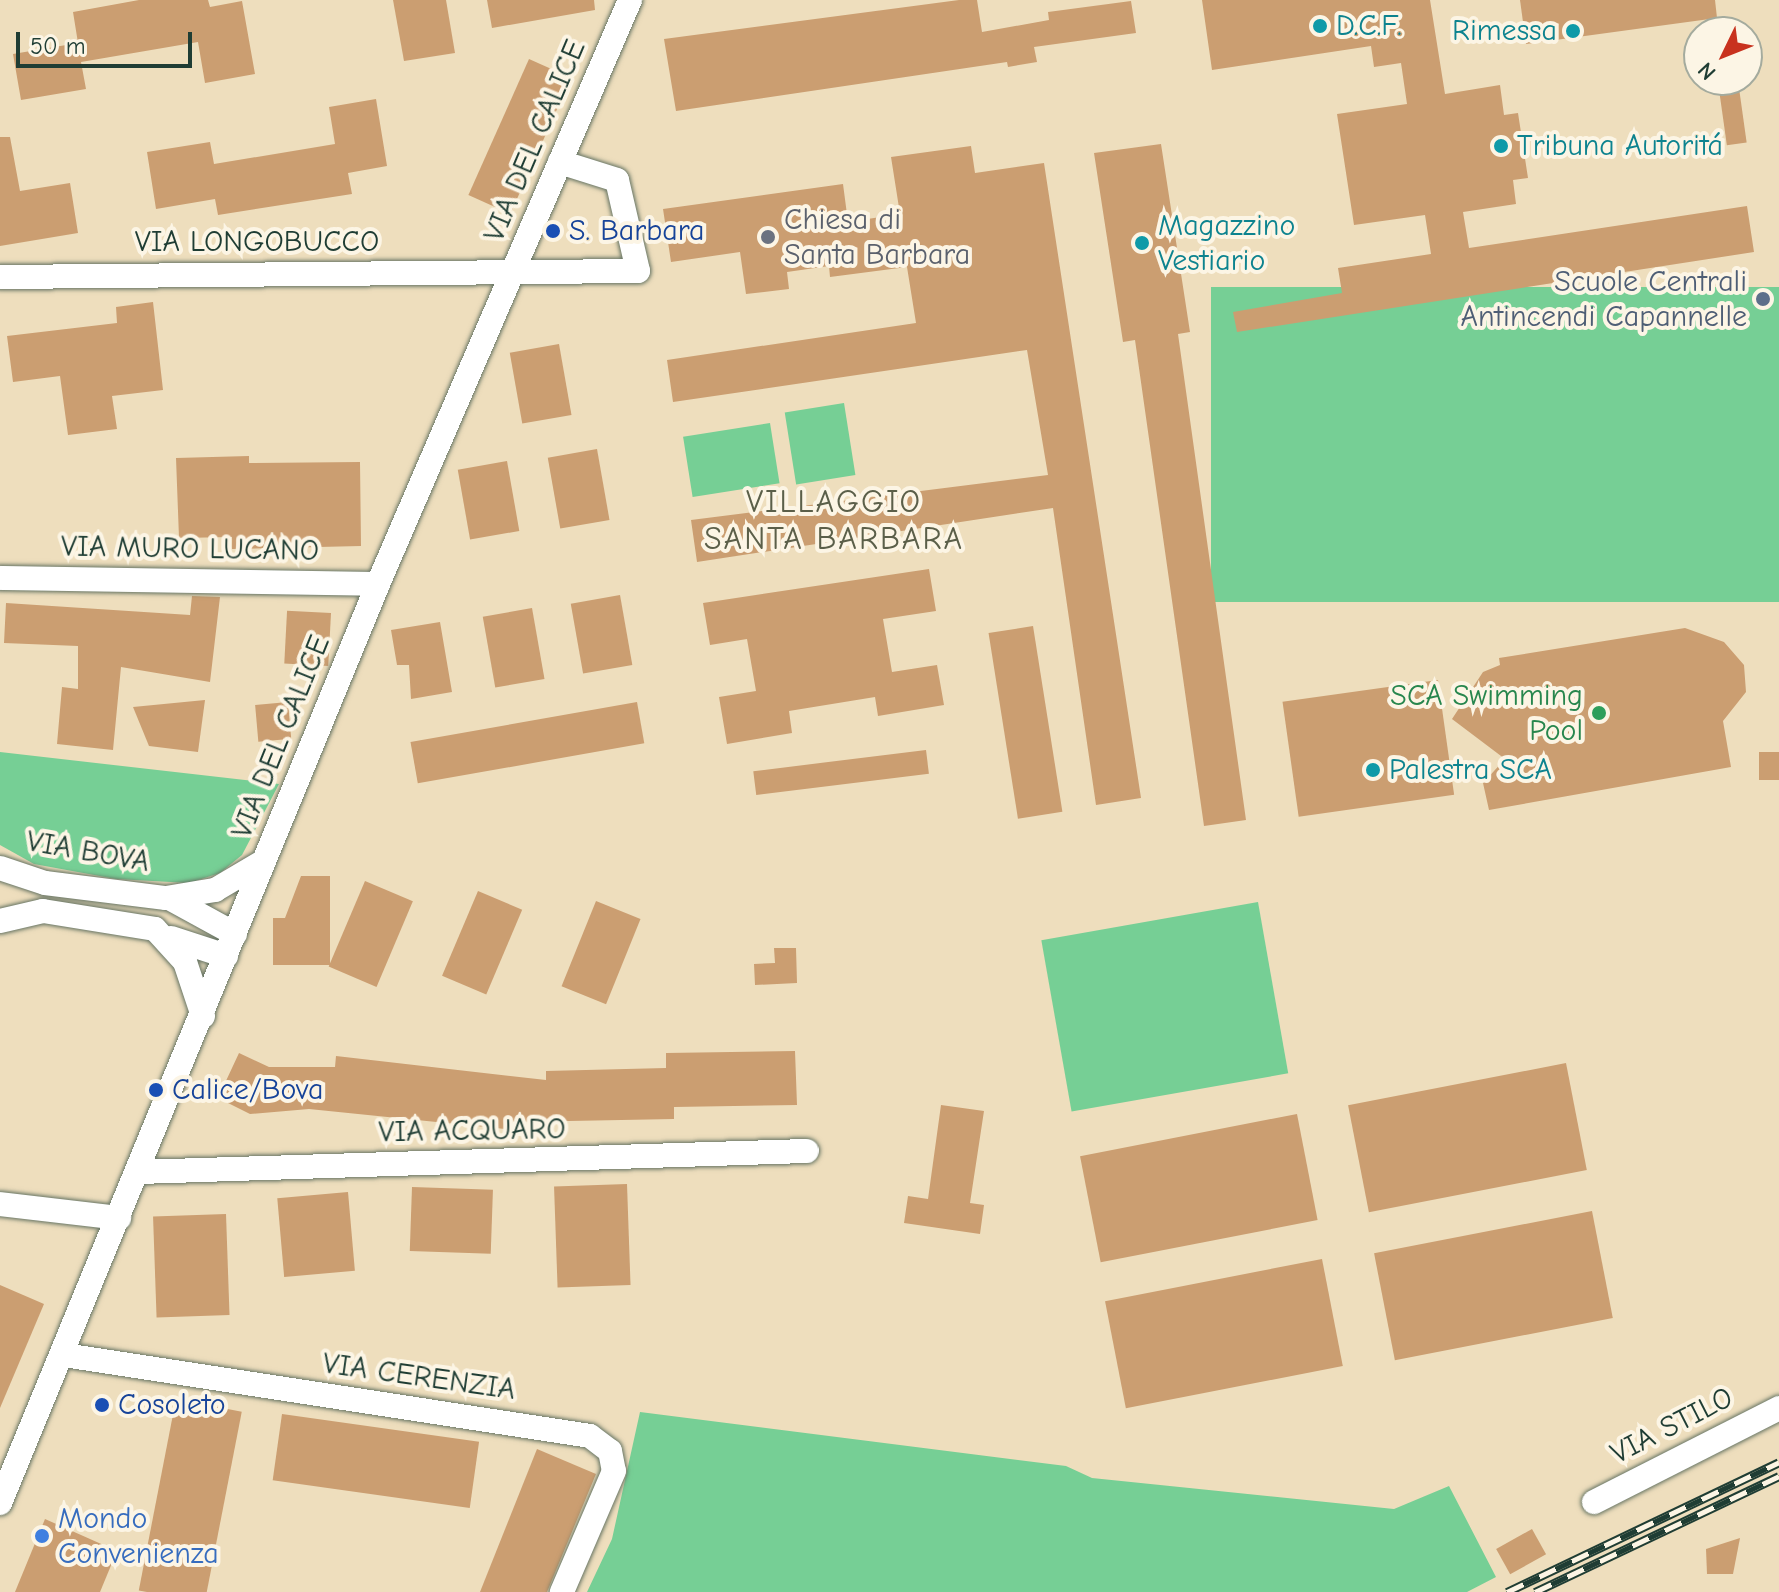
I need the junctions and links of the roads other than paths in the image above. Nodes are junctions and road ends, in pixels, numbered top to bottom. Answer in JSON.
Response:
{"nodes":[{"id":1,"x":630,"y":0,"type":"edge"},
{"id":2,"x":560,"y":162,"type":"junction"},
{"id":3,"x":515,"y":274,"type":"junction"},
{"id":4,"x":0,"y":277,"type":"edge"},
{"id":5,"x":1,"y":572,"type":"edge"},
{"id":6,"x":378,"y":584,"type":"junction"},
{"id":7,"x":264,"y":861,"type":"junction"},
{"id":8,"x":0,"y":868,"type":"edge"},
{"id":9,"x":166,"y":898,"type":"junction"},
{"id":10,"x":0,"y":921,"type":"edge"},
{"id":11,"x":168,"y":937,"type":"junction"},
{"id":12,"x":231,"y":945,"type":"junction"},
{"id":13,"x":203,"y":1016,"type":"junction"},
{"id":14,"x":807,"y":1151,"type":"dead end"},
{"id":15,"x":138,"y":1172,"type":"junction"},
{"id":16,"x":0,"y":1204,"type":"edge"},
{"id":17,"x":119,"y":1218,"type":"junction"},
{"id":18,"x":64,"y":1355,"type":"junction"},
{"id":19,"x":1779,"y":1408,"type":"edge"},
{"id":20,"x":1594,"y":1502,"type":"dead end"},
{"id":21,"x":0,"y":1503,"type":"edge"},
{"id":22,"x":562,"y":1592,"type":"edge"}],
"edges":[{"from":1,"to":2,"type":"street","name":"VIA DEL CALICE"},
{"from":2,"to":3,"type":"street","name":"VIA DEL CALICE"},
{"from":2,"to":3,"type":"street","name":"VIA LONGOBUCCO"},
{"from":3,"to":4,"type":"street","name":"VIA LONGOBUCCO"},
{"from":3,"to":6,"type":"street","name":"VIA DEL CALICE"},
{"from":5,"to":6,"type":"street","name":"VIA MURO LUCANO"},
{"from":6,"to":7,"type":"street","name":"VIA DEL CALICE"},
{"from":7,"to":9,"type":"street","name":"VIA BOVA"},
{"from":7,"to":12,"type":"street","name":"VIA DEL CALICE"},
{"from":8,"to":9,"type":"street","name":"VIA BOVA"},
{"from":9,"to":12,"type":"street","name":"VIA BOVA"},
{"from":10,"to":11,"type":"street","name":"VIA BOVA"},
{"from":11,"to":12,"type":"street","name":"VIA BOVA"},
{"from":11,"to":13,"type":"street"},
{"from":12,"to":13,"type":"street","name":"VIA DEL CALICE"},
{"from":13,"to":15,"type":"street","name":"VIA DEL CALICE"},
{"from":14,"to":15,"type":"street","name":"VIA ACQUARO"},
{"from":15,"to":17,"type":"street","name":"VIA DEL CALICE"},
{"from":16,"to":17,"type":"street"},
{"from":17,"to":18,"type":"street","name":"VIA DEL CALICE"},
{"from":18,"to":21,"type":"street","name":"VIA DEL CALICE"},
{"from":18,"to":22,"type":"street","name":"VIA CERENZIA"},
{"from":19,"to":20,"type":"street","name":"VIA STILO"}]}
